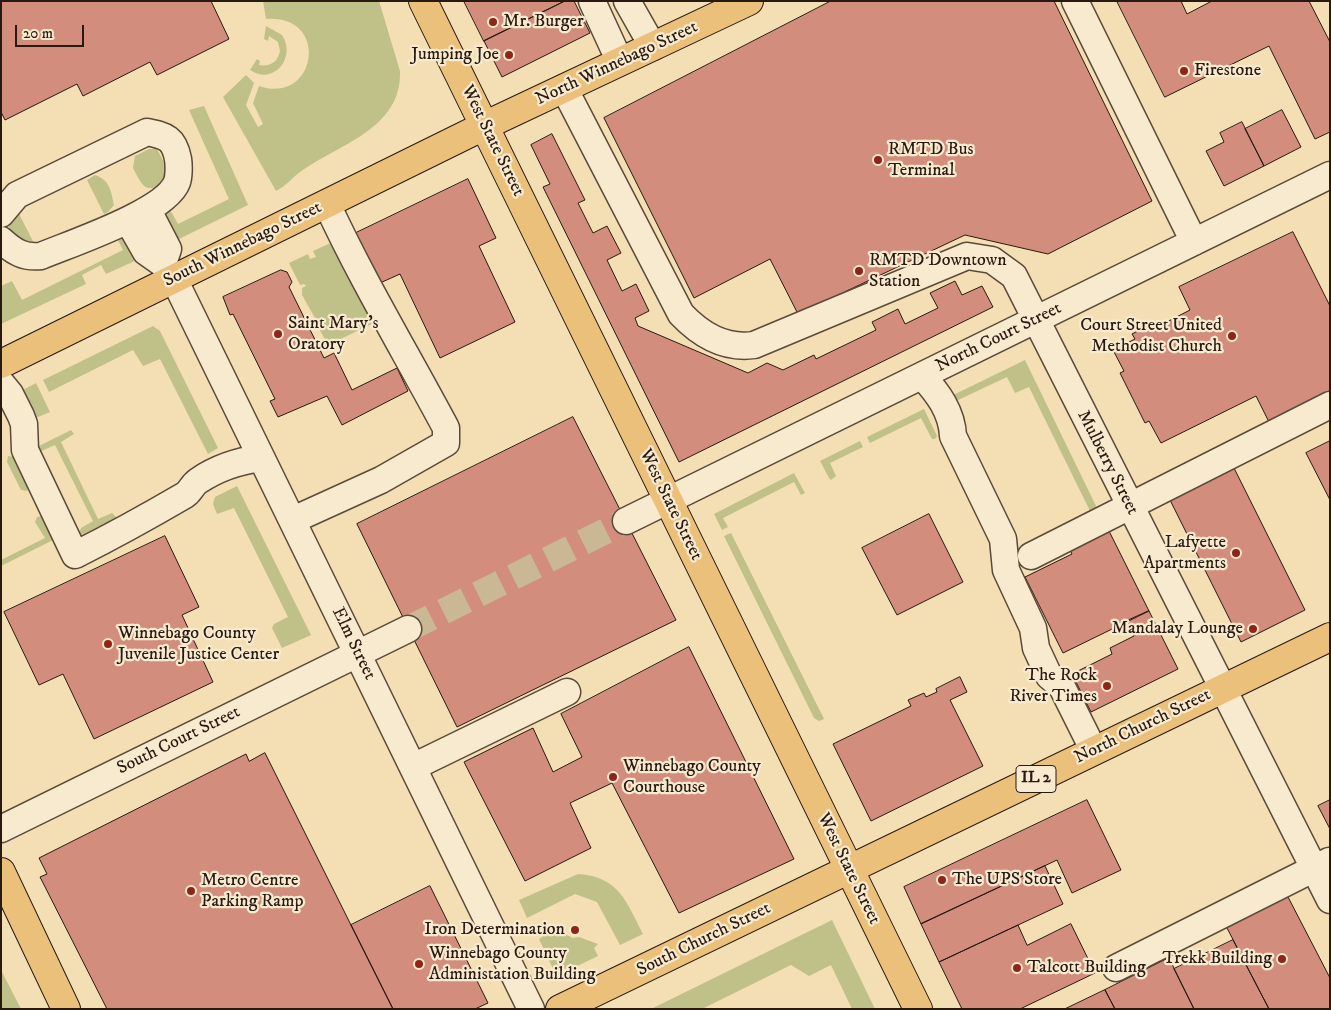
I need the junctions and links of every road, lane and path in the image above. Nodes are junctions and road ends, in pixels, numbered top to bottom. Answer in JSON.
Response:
{"nodes":[{"id":1,"x":423,"y":1,"type":"edge"},
{"id":2,"x":592,"y":1,"type":"edge"},
{"id":3,"x":627,"y":1,"type":"edge"},
{"id":4,"x":749,"y":1,"type":"edge"},
{"id":5,"x":1075,"y":1,"type":"edge"},
{"id":6,"x":653,"y":46,"type":"junction"},
{"id":7,"x":620,"y":62,"type":"junction"},
{"id":8,"x":564,"y":88,"type":"junction"},
{"id":9,"x":484,"y":126,"type":"junction"},
{"id":10,"x":1330,"y":175,"type":"edge"},
{"id":11,"x":326,"y":204,"type":"junction"},
{"id":12,"x":1,"y":214,"type":"edge"},
{"id":13,"x":137,"y":216,"type":"junction"},
{"id":14,"x":1,"y":240,"type":"edge"},
{"id":15,"x":1194,"y":242,"type":"junction"},
{"id":16,"x":168,"y":271,"type":"junction"},
{"id":17,"x":1035,"y":321,"type":"junction"},
{"id":18,"x":1,"y":364,"type":"edge"},
{"id":19,"x":922,"y":376,"type":"junction"},
{"id":20,"x":1,"y":383,"type":"edge"},
{"id":21,"x":1330,"y":405,"type":"edge"},
{"id":22,"x":1,"y":416,"type":"edge"},
{"id":23,"x":23,"y":439,"type":"junction"},
{"id":24,"x":261,"y":458,"type":"junction"},
{"id":25,"x":668,"y":500,"type":"junction"},
{"id":26,"x":1129,"y":507,"type":"junction"},
{"id":27,"x":293,"y":520,"type":"junction"},
{"id":28,"x":626,"y":521,"type":"tunnel mouth"},
{"id":29,"x":1031,"y":556,"type":"dead end"},
{"id":30,"x":408,"y":629,"type":"tunnel mouth"},
{"id":31,"x":1330,"y":637,"type":"edge"},
{"id":32,"x":357,"y":654,"type":"junction"},
{"id":33,"x":1224,"y":688,"type":"junction"},
{"id":34,"x":568,"y":692,"type":"dead end"},
{"id":35,"x":1094,"y":751,"type":"junction"},
{"id":36,"x":413,"y":767,"type":"junction"},
{"id":37,"x":1,"y":829,"type":"edge"},
{"id":38,"x":1322,"y":865,"type":"edge"},
{"id":39,"x":849,"y":870,"type":"junction"},
{"id":40,"x":1,"y":872,"type":"edge"},
{"id":41,"x":1330,"y":900,"type":"edge"},
{"id":42,"x":1116,"y":968,"type":"dead end"},
{"id":43,"x":66,"y":1009,"type":"edge"},
{"id":44,"x":531,"y":1009,"type":"edge"},
{"id":45,"x":560,"y":1009,"type":"edge"},
{"id":46,"x":918,"y":1009,"type":"edge"}],
"edges":[{"from":1,"to":9,"type":"main road","name":"West State Street"},
{"from":2,"to":7,"type":"street"},
{"from":3,"to":6,"type":"street"},
{"from":4,"to":6,"type":"main road","name":"North Winnebago Street"},
{"from":5,"to":15,"type":"street"},
{"from":6,"to":7,"type":"main road","name":"North Winnebago Street"},
{"from":7,"to":8,"type":"main road","name":"North Winnebago Street"},
{"from":8,"to":9,"type":"main road","name":"North Winnebago Street"},
{"from":8,"to":17,"type":"street","name":"Mulberry Street"},
{"from":9,"to":11,"type":"main road","name":"South Winnebago Street"},
{"from":9,"to":25,"type":"main road","name":"West State Street"},
{"from":10,"to":15,"type":"street","name":"North Court Street"},
{"from":11,"to":16,"type":"main road","name":"South Winnebago Street"},
{"from":11,"to":27,"type":"street"},
{"from":12,"to":13,"type":"street"},
{"from":13,"to":14,"type":"street"},
{"from":13,"to":16,"type":"street"},
{"from":15,"to":17,"type":"street","name":"North Court Street"},
{"from":16,"to":18,"type":"main road","name":"South Winnebago Street"},
{"from":16,"to":24,"type":"street","name":"Elm Street"},
{"from":17,"to":19,"type":"street","name":"North Court Street"},
{"from":17,"to":26,"type":"street","name":"Mulberry Street"},
{"from":19,"to":25,"type":"street","name":"North Court Street"},
{"from":19,"to":35,"type":"street"},
{"from":20,"to":23,"type":"street"},
{"from":21,"to":26,"type":"street"},
{"from":22,"to":23,"type":"street"},
{"from":23,"to":24,"type":"street"},
{"from":24,"to":27,"type":"street","name":"Elm Street"},
{"from":25,"to":28,"type":"street","name":"North Court Street"},
{"from":25,"to":39,"type":"main road","name":"West State Street"},
{"from":26,"to":29,"type":"street"},
{"from":26,"to":33,"type":"street","name":"Mulberry Street"},
{"from":27,"to":32,"type":"street","name":"Elm Street"},
{"from":30,"to":32,"type":"street","name":"South Court Street"},
{"from":31,"to":33,"type":"main road","name":"North Church Street","number":"IL 2"},
{"from":32,"to":36,"type":"street","name":"Elm Street"},
{"from":32,"to":37,"type":"street","name":"South Court Street"},
{"from":33,"to":35,"type":"main road","name":"North Church Street","number":"IL 2"},
{"from":33,"to":38,"type":"street","name":"Mulberry Street"},
{"from":34,"to":36,"type":"street"},
{"from":35,"to":39,"type":"main road","name":"North Church Street","number":"IL 2"},
{"from":36,"to":44,"type":"street","name":"Elm Street"},
{"from":38,"to":41,"type":"street","name":"Mulberry Street"},
{"from":38,"to":42,"type":"street"},
{"from":39,"to":45,"type":"main road","name":"South Church Street","number":"IL 2"},
{"from":39,"to":46,"type":"main road","name":"West State Street"},
{"from":40,"to":43,"type":"main road"}]}
